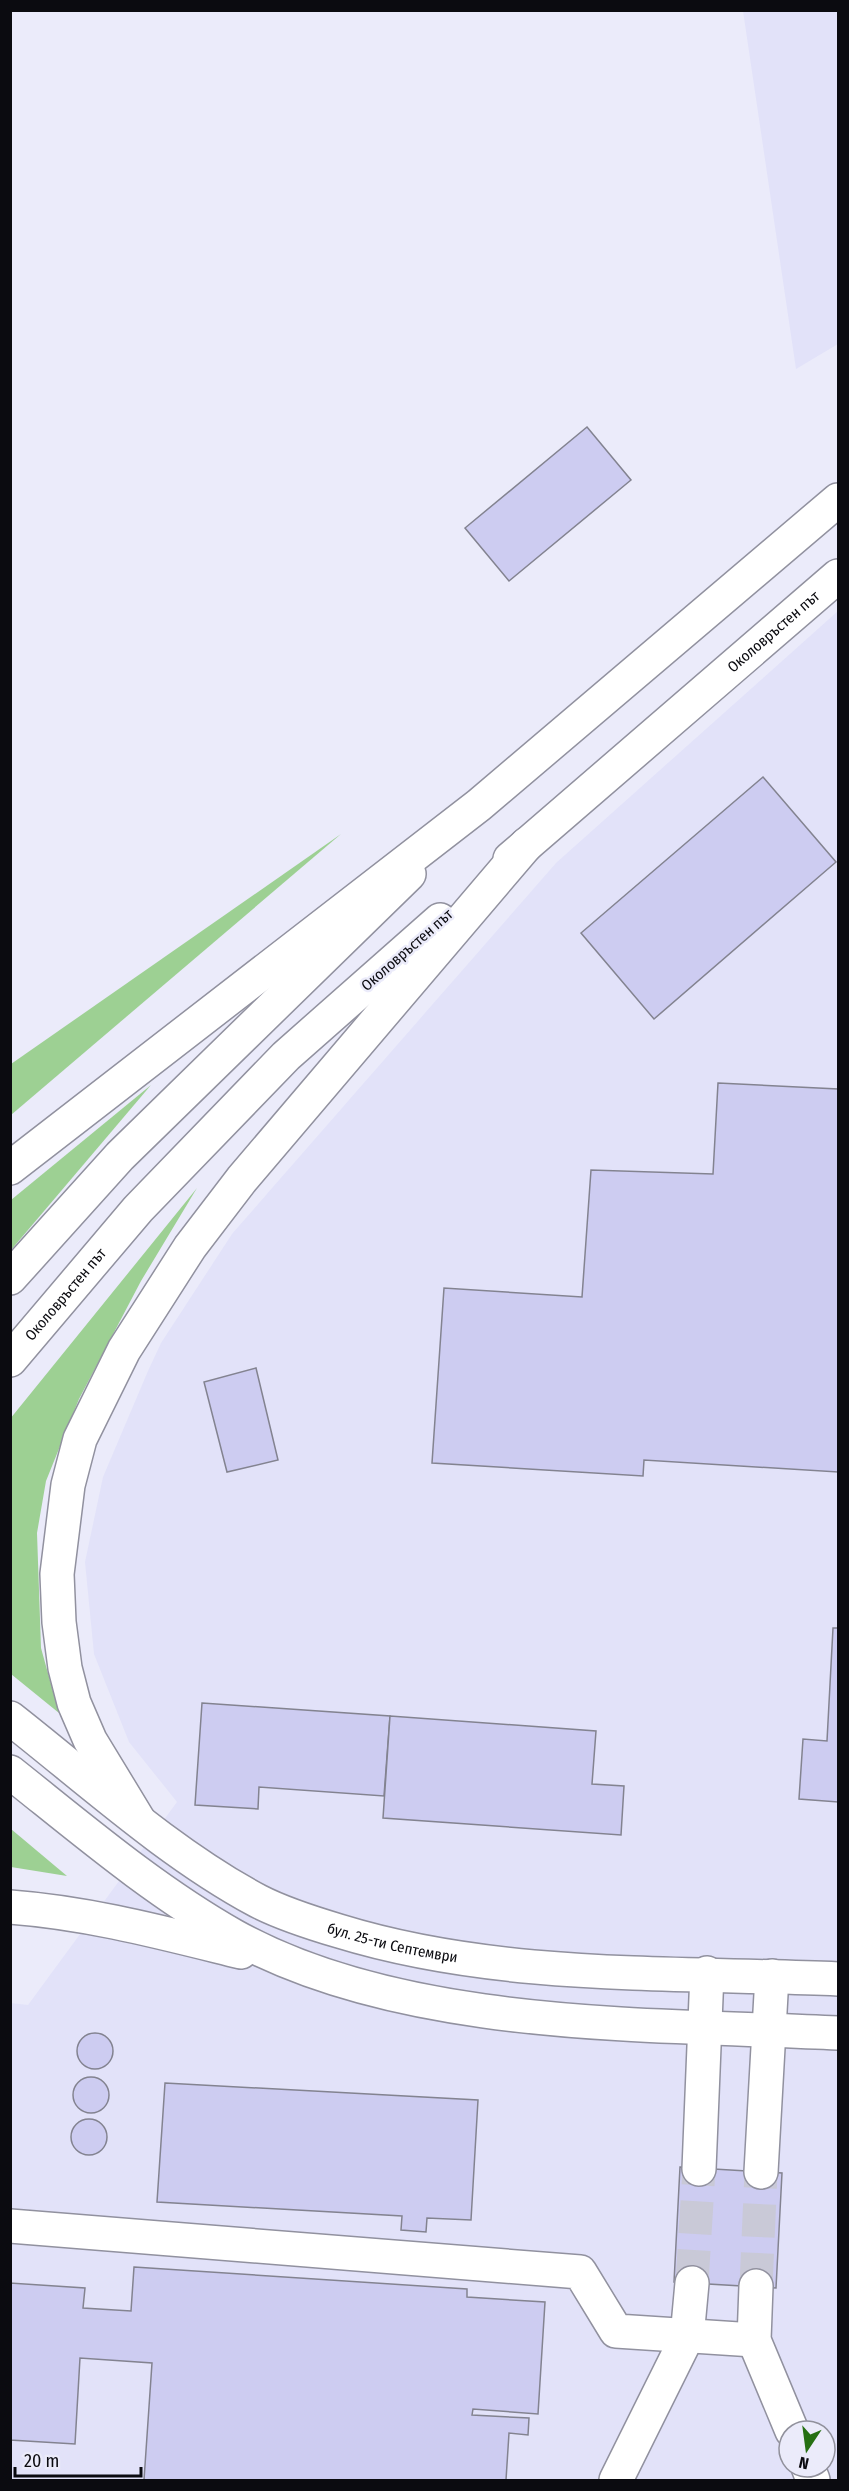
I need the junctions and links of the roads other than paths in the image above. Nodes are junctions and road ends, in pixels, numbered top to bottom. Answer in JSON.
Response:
{"nodes":[{"id":1,"x":838,"y":500,"type":"edge"},
{"id":2,"x":838,"y":576,"type":"edge"},
{"id":3,"x":479,"y":805,"type":"junction"},
{"id":4,"x":527,"y":844,"type":"junction"},
{"id":5,"x":10,"y":1168,"type":"edge"},
{"id":6,"x":10,"y":1278,"type":"edge"},
{"id":7,"x":10,"y":1360,"type":"edge"},
{"id":8,"x":10,"y":1718,"type":"edge"},
{"id":9,"x":10,"y":1772,"type":"edge"},
{"id":10,"x":138,"y":1819,"type":"junction"},
{"id":11,"x":10,"y":1907,"type":"edge"},
{"id":12,"x":315,"y":1972,"type":"junction"},
{"id":13,"x":707,"y":1973,"type":"junction"},
{"id":14,"x":772,"y":1976,"type":"junction"},
{"id":15,"x":838,"y":1979,"type":"edge"},
{"id":16,"x":704,"y":2028,"type":"junction"},
{"id":17,"x":769,"y":2030,"type":"junction"},
{"id":18,"x":838,"y":2033,"type":"edge"},
{"id":19,"x":699,"y":2169,"type":"tunnel mouth"},
{"id":20,"x":761,"y":2172,"type":"tunnel mouth"},
{"id":21,"x":10,"y":2226,"type":"edge"},
{"id":22,"x":692,"y":2283,"type":"tunnel mouth"},
{"id":23,"x":756,"y":2286,"type":"tunnel mouth"},
{"id":24,"x":687,"y":2337,"type":"junction"},
{"id":25,"x":754,"y":2340,"type":"junction"},
{"id":26,"x":787,"y":2419,"type":"edge"},
{"id":27,"x":616,"y":2481,"type":"edge"}],
"edges":[{"from":1,"to":3,"type":"main road"},
{"from":2,"to":4,"type":"main road","name":"Околовръстен път"},
{"from":3,"to":5,"type":"main road"},
{"from":3,"to":6,"type":"main road"},
{"from":4,"to":7,"type":"main road","name":"Околовръстен път"},
{"from":4,"to":10,"type":"main road"},
{"from":8,"to":10,"type":"main road","name":"бул. 25-ти Септември"},
{"from":9,"to":12,"type":"main road"},
{"from":10,"to":13,"type":"main road","name":"бул. 25-ти Септември"},
{"from":11,"to":12,"type":"main road"},
{"from":12,"to":16,"type":"main road"},
{"from":13,"to":14,"type":"main road","name":"бул. 25-ти Септември"},
{"from":13,"to":16,"type":"main road"},
{"from":14,"to":15,"type":"main road","name":"бул. 25-ти Септември"},
{"from":14,"to":17,"type":"main road"},
{"from":16,"to":17,"type":"main road"},
{"from":16,"to":19,"type":"main road"},
{"from":17,"to":18,"type":"main road"},
{"from":17,"to":20,"type":"main road"},
{"from":21,"to":24,"type":"main road"},
{"from":22,"to":24,"type":"main road"},
{"from":23,"to":25,"type":"main road"},
{"from":24,"to":25,"type":"main road"},
{"from":24,"to":27,"type":"main road"},
{"from":25,"to":26,"type":"main road"}]}
